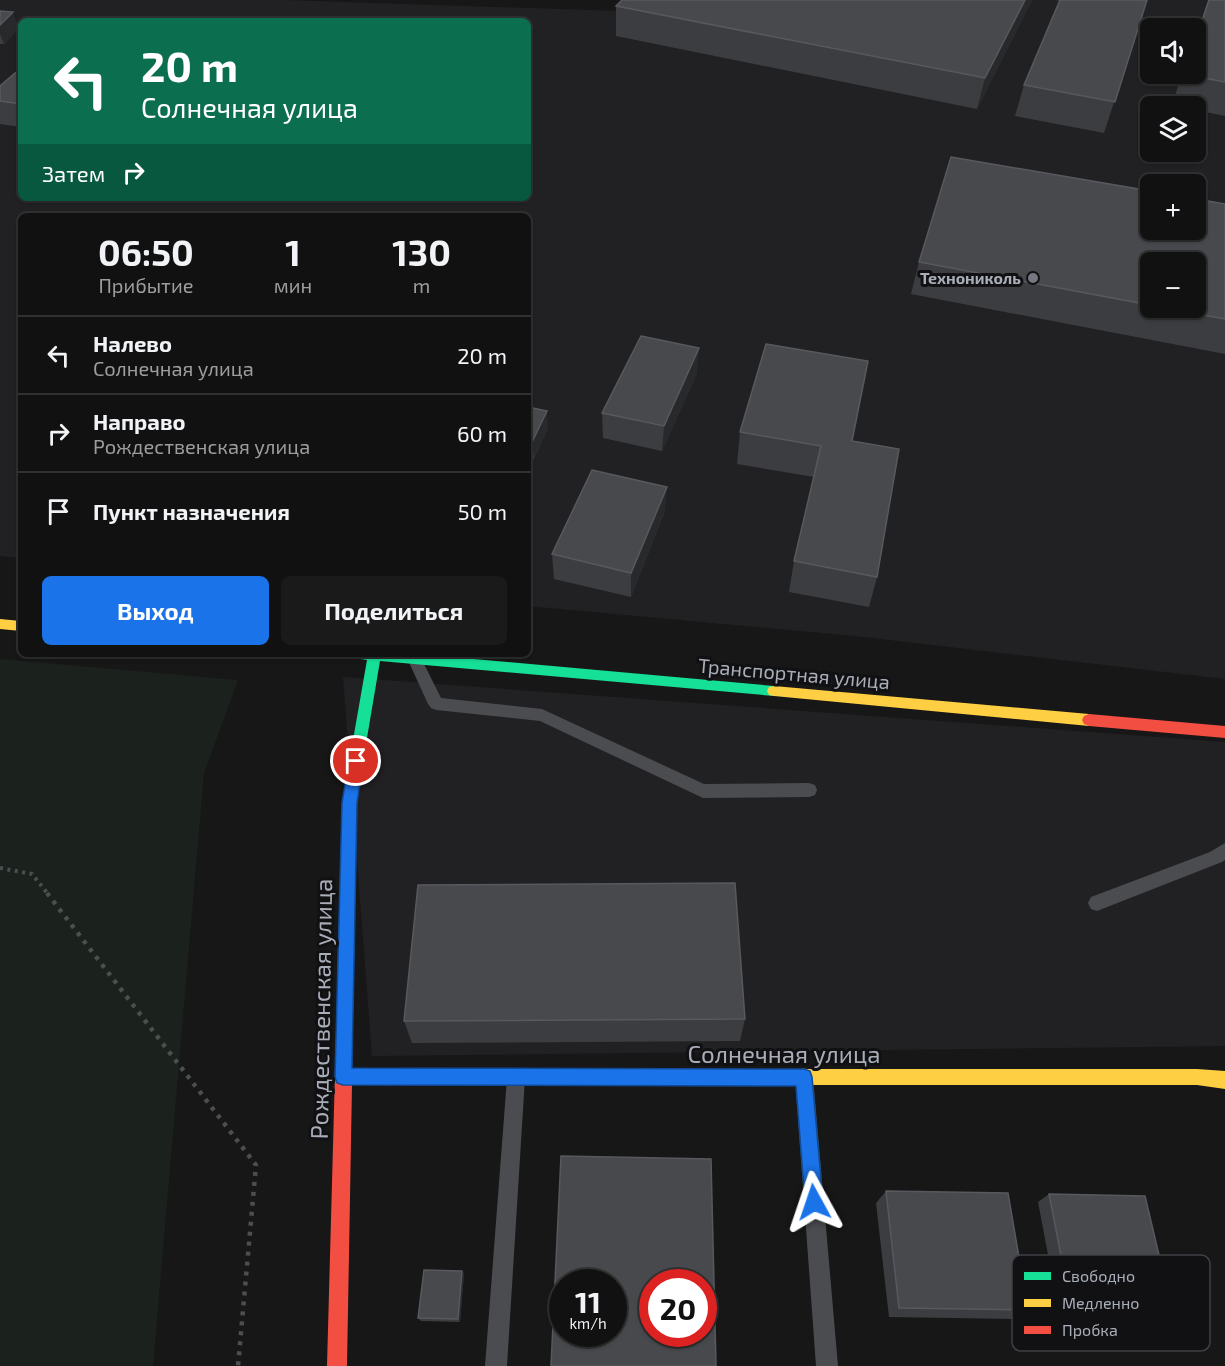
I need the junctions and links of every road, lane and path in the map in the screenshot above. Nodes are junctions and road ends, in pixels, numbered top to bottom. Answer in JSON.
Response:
{"nodes":[{"id":1,"x":0,"y":624,"type":"edge"},
{"id":2,"x":18,"y":626,"type":"edge"},
{"id":3,"x":374,"y":657,"type":"edge"},
{"id":4,"x":401,"y":657,"type":"edge"},
{"id":5,"x":414,"y":658,"type":"junction"},
{"id":6,"x":1225,"y":732,"type":"edge"},
{"id":7,"x":809,"y":790,"type":"dead end"},
{"id":8,"x":1225,"y":850,"type":"edge"},
{"id":9,"x":0,"y":868,"type":"edge"},
{"id":10,"x":1096,"y":903,"type":"dead end"},
{"id":11,"x":343,"y":1077,"type":"junction"},
{"id":12,"x":804,"y":1077,"type":"junction"},
{"id":13,"x":516,"y":1078,"type":"junction"},
{"id":14,"x":1225,"y":1080,"type":"edge"},
{"id":15,"x":238,"y":1366,"type":"edge"},
{"id":16,"x":337,"y":1366,"type":"edge"},
{"id":17,"x":496,"y":1366,"type":"edge"},
{"id":18,"x":827,"y":1366,"type":"edge"}],
"edges":[{"from":1,"to":2,"type":"street"},
{"from":3,"to":11,"type":"street","name":"Рождественская улица"},
{"from":4,"to":5,"type":"street","name":"Транспортная улица"},
{"from":5,"to":6,"type":"street","name":"Транспортная улица"},
{"from":5,"to":7,"type":"lane"},
{"from":8,"to":10,"type":"lane"},
{"from":9,"to":15,"type":"path"},
{"from":11,"to":13,"type":"street","name":"Солнечная улица"},
{"from":11,"to":16,"type":"street","name":"Рождественская улица"},
{"from":12,"to":13,"type":"street","name":"Солнечная улица"},
{"from":12,"to":14,"type":"street","name":"Солнечная улица"},
{"from":12,"to":18,"type":"lane"},
{"from":13,"to":17,"type":"lane"}]}
